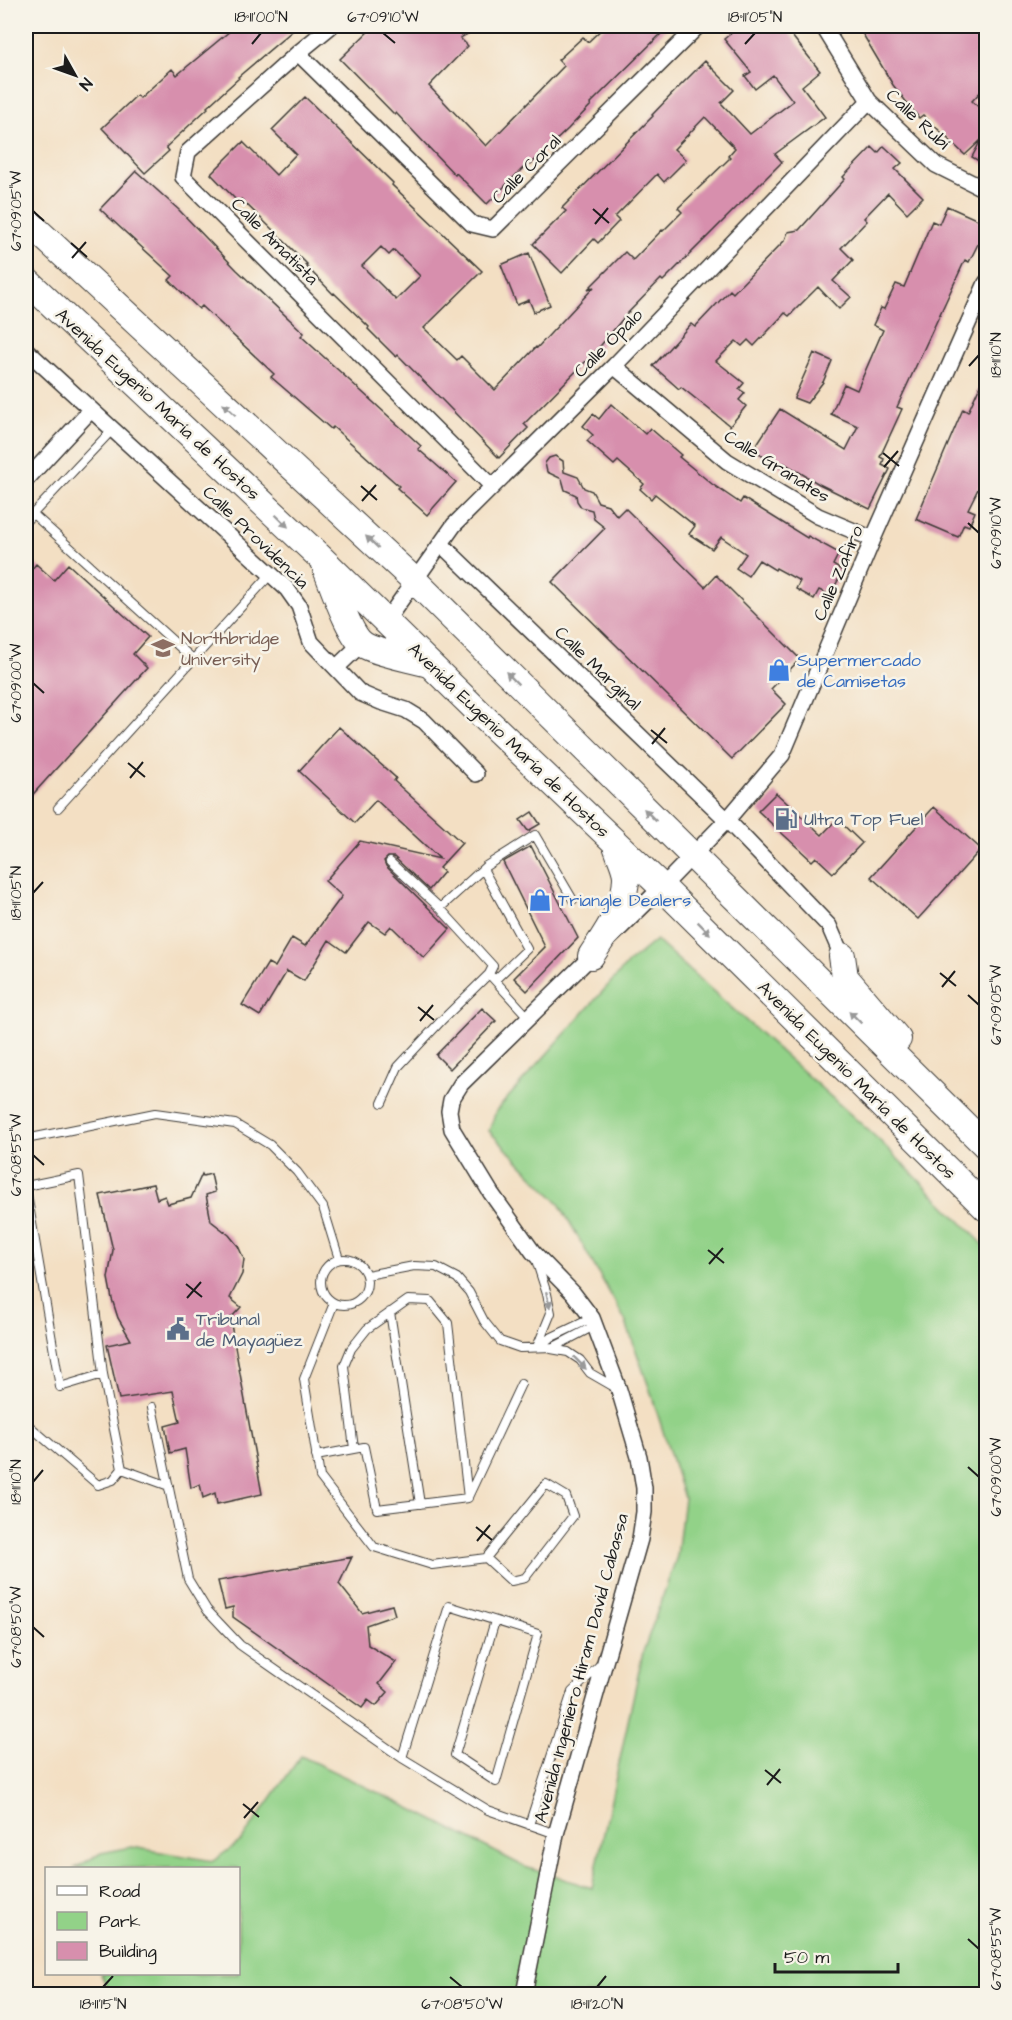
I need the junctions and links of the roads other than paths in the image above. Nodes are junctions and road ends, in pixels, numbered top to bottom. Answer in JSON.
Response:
{"nodes":[{"id":1,"x":331,"y":26,"type":"edge"},
{"id":2,"x":698,"y":26,"type":"edge"},
{"id":3,"x":823,"y":26,"type":"edge"},
{"id":4,"x":298,"y":53,"type":"junction"},
{"id":5,"x":869,"y":101,"type":"junction"},
{"id":6,"x":987,"y":190,"type":"edge"},
{"id":7,"x":26,"y":220,"type":"edge"},
{"id":8,"x":26,"y":280,"type":"edge"},
{"id":9,"x":987,"y":283,"type":"edge"},
{"id":10,"x":26,"y":350,"type":"edge"},
{"id":11,"x":614,"y":366,"type":"junction"},
{"id":12,"x":91,"y":410,"type":"junction"},
{"id":13,"x":113,"y":429,"type":"junction"},
{"id":14,"x":26,"y":480,"type":"edge"},
{"id":15,"x":492,"y":486,"type":"junction"},
{"id":16,"x":33,"y":514,"type":"junction"},
{"id":17,"x":26,"y":521,"type":"edge"},
{"id":18,"x":873,"y":539,"type":"junction"},
{"id":19,"x":442,"y":544,"type":"junction"},
{"id":20,"x":321,"y":558,"type":"junction"},
{"id":21,"x":271,"y":574,"type":"junction"},
{"id":22,"x":415,"y":581,"type":"junction"},
{"id":23,"x":386,"y":621,"type":"junction"},
{"id":24,"x":361,"y":644,"type":"junction"},
{"id":25,"x":194,"y":660,"type":"junction"},
{"id":26,"x":429,"y":664,"type":"junction"},
{"id":27,"x":336,"y":668,"type":"junction"},
{"id":28,"x":477,"y":774,"type":"dead end"},
{"id":29,"x":58,"y":808,"type":"dead end"},
{"id":30,"x":727,"y":820,"type":"junction"},
{"id":31,"x":615,"y":842,"type":"junction"},
{"id":32,"x":692,"y":856,"type":"junction"},
{"id":33,"x":390,"y":862,"type":"dead end"},
{"id":34,"x":483,"y":869,"type":"junction"},
{"id":35,"x":662,"y":887,"type":"junction"},
{"id":36,"x":573,"y":900,"type":"dead end"},
{"id":37,"x":440,"y":908,"type":"junction"},
{"id":38,"x":591,"y":956,"type":"junction"},
{"id":39,"x":842,"y":956,"type":"joint"},
{"id":40,"x":492,"y":977,"type":"junction"},
{"id":41,"x":529,"y":1018,"type":"junction"},
{"id":42,"x":382,"y":1103,"type":"dead end"},
{"id":43,"x":26,"y":1139,"type":"edge"},
{"id":44,"x":987,"y":1141,"type":"edge"},
{"id":45,"x":987,"y":1146,"type":"edge"},
{"id":46,"x":26,"y":1187,"type":"edge"},
{"id":47,"x":987,"y":1208,"type":"edge"},
{"id":48,"x":533,"y":1252,"type":"junction"},
{"id":49,"x":339,"y":1259,"type":"junction"},
{"id":50,"x":367,"y":1275,"type":"junction"},
{"id":51,"x":334,"y":1303,"type":"junction"},
{"id":52,"x":390,"y":1312,"type":"junction"},
{"id":53,"x":593,"y":1322,"type":"junction"},
{"id":54,"x":537,"y":1347,"type":"junction"},
{"id":55,"x":103,"y":1374,"type":"junction"},
{"id":56,"x":521,"y":1384,"type":"dead end"},
{"id":57,"x":619,"y":1390,"type":"junction"},
{"id":58,"x":152,"y":1407,"type":"dead end"},
{"id":59,"x":26,"y":1423,"type":"edge"},
{"id":60,"x":354,"y":1449,"type":"junction"},
{"id":61,"x":316,"y":1456,"type":"junction"},
{"id":62,"x":122,"y":1469,"type":"junction"},
{"id":63,"x":169,"y":1486,"type":"junction"},
{"id":64,"x":468,"y":1498,"type":"junction"},
{"id":65,"x":420,"y":1504,"type":"junction"},
{"id":66,"x":486,"y":1558,"type":"junction"},
{"id":67,"x":495,"y":1621,"type":"junction"},
{"id":68,"x":604,"y":1661,"type":"junction"},
{"id":69,"x":402,"y":1758,"type":"junction"},
{"id":70,"x":529,"y":1825,"type":"junction"},
{"id":71,"x":556,"y":1834,"type":"junction"},
{"id":72,"x":524,"y":1995,"type":"edge"}],
"edges":[{"from":1,"to":4,"type":"street","name":"Calle Amatista"},
{"from":2,"to":4,"type":"street","name":"Calle Coral"},
{"from":3,"to":5,"type":"street","name":"Calle Rubí"},
{"from":4,"to":15,"type":"street","name":"Calle Amatista"},
{"from":5,"to":6,"type":"street","name":"Calle Rubí"},
{"from":5,"to":11,"type":"street","name":"Calle Ópalo"},
{"from":22,"to":7,"type":"highway","one_way":true},
{"from":8,"to":20,"type":"highway","name":"Avenida Eugenio María de Hostos","one_way":true},
{"from":9,"to":18,"type":"street","name":"Calle Zafiro"},
{"from":10,"to":12,"type":"street","name":"Calle Providencia"},
{"from":11,"to":15,"type":"street","name":"Calle Ópalo"},
{"from":11,"to":18,"type":"street","name":"Calle Granates"},
{"from":12,"to":13,"type":"street","name":"Calle Providencia"},
{"from":12,"to":14,"type":"street"},
{"from":13,"to":16,"type":"lane"},
{"from":13,"to":21,"type":"street","name":"Calle Providencia"},
{"from":15,"to":19,"type":"street","name":"Calle Ópalo"},
{"from":16,"to":17,"type":"lane"},
{"from":16,"to":25,"type":"lane"},
{"from":18,"to":30,"type":"street","name":"Calle Zafiro"},
{"from":19,"to":22,"type":"street","name":"Calle Ópalo"},
{"from":19,"to":30,"type":"street","name":"Calle Marginal"},
{"from":20,"to":23,"type":"highway","name":"Avenida Eugenio María de Hostos"},
{"from":20,"to":24,"type":"highway"},
{"from":21,"to":25,"type":"lane"},
{"from":21,"to":27,"type":"street","name":"Calle Providencia"},
{"from":22,"to":23,"type":"street","name":"Calle Ópalo"},
{"from":32,"to":22,"type":"highway","one_way":true},
{"from":23,"to":26,"type":"highway","name":"Avenida Eugenio María de Hostos"},
{"from":24,"to":26,"type":"highway"},
{"from":24,"to":27,"type":"street"},
{"from":25,"to":29,"type":"lane"},
{"from":26,"to":31,"type":"highway","name":"Avenida Eugenio María de Hostos"},
{"from":27,"to":28,"type":"street","name":"Calle Providencia"},
{"from":30,"to":32,"type":"street","name":"Calle Zafiro"},
{"from":30,"to":39,"type":"street","name":"Calle Marginal"},
{"from":31,"to":35,"type":"highway","name":"Avenida Eugenio María de Hostos"},
{"from":31,"to":38,"type":"highway"},
{"from":32,"to":35,"type":"street","name":"Avenida Ingeniero Hiram David Cabassa"},
{"from":45,"to":32,"type":"highway","one_way":true},
{"from":33,"to":37,"type":"lane"},
{"from":34,"to":36,"type":"lane"},
{"from":34,"to":37,"type":"lane"},
{"from":34,"to":40,"type":"lane"},
{"from":35,"to":38,"type":"street","name":"Avenida Ingeniero Hiram David Cabassa"},
{"from":35,"to":47,"type":"highway","name":"Avenida Eugenio María de Hostos","one_way":true},
{"from":37,"to":40,"type":"lane"},
{"from":38,"to":41,"type":"street","name":"Avenida Ingeniero Hiram David Cabassa"},
{"from":39,"to":44,"type":"highway"},
{"from":40,"to":41,"type":"lane"},
{"from":40,"to":42,"type":"lane"},
{"from":41,"to":48,"type":"street","name":"Avenida Ingeniero Hiram David Cabassa"},
{"from":43,"to":49,"type":"lane"},
{"from":46,"to":55,"type":"lane"},
{"from":46,"to":55,"type":"lane"},
{"from":48,"to":53,"type":"street","name":"Avenida Ingeniero Hiram David Cabassa"},
{"from":48,"to":54,"type":"lane","one_way":true},
{"from":49,"to":50,"type":"lane"},
{"from":49,"to":51,"type":"lane"},
{"from":50,"to":51,"type":"lane"},
{"from":50,"to":54,"type":"lane"},
{"from":51,"to":61,"type":"lane"},
{"from":52,"to":60,"type":"lane"},
{"from":52,"to":64,"type":"lane"},
{"from":52,"to":65,"type":"lane"},
{"from":53,"to":54,"type":"lane"},
{"from":53,"to":57,"type":"street","name":"Avenida Ingeniero Hiram David Cabassa"},
{"from":54,"to":57,"type":"lane","one_way":true},
{"from":55,"to":62,"type":"lane"},
{"from":56,"to":64,"type":"lane"},
{"from":57,"to":68,"type":"street","name":"Avenida Ingeniero Hiram David Cabassa"},
{"from":58,"to":63,"type":"lane"},
{"from":59,"to":62,"type":"lane"},
{"from":60,"to":61,"type":"lane"},
{"from":60,"to":65,"type":"lane"},
{"from":61,"to":66,"type":"lane"},
{"from":62,"to":63,"type":"lane"},
{"from":63,"to":69,"type":"lane"},
{"from":64,"to":65,"type":"lane"},
{"from":66,"to":66,"type":"lane"},
{"from":67,"to":67,"type":"lane"},
{"from":67,"to":69,"type":"lane"},
{"from":68,"to":70,"type":"lane"},
{"from":68,"to":71,"type":"street","name":"Avenida Ingeniero Hiram David Cabassa"},
{"from":69,"to":70,"type":"lane"},
{"from":70,"to":71,"type":"lane"},
{"from":71,"to":72,"type":"street","name":"Avenida Ingeniero Hiram David Cabassa"}]}
